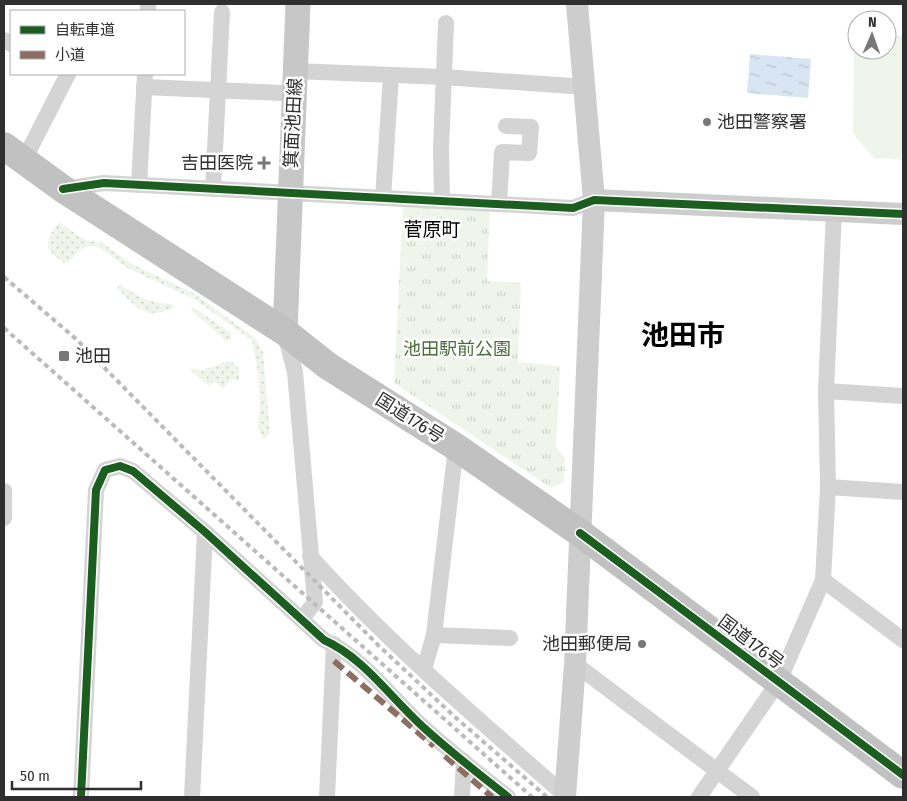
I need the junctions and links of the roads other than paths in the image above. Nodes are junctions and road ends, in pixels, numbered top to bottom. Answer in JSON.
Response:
{"nodes":[{"id":1,"x":298,"y":4,"type":"edge"},
{"id":2,"x":577,"y":4,"type":"edge"},
{"id":3,"x":222,"y":12,"type":"dead end"},
{"id":4,"x":446,"y":23,"type":"dead end"},
{"id":5,"x":295,"y":71,"type":"junction"},
{"id":6,"x":67,"y":75,"type":"edge"},
{"id":7,"x":391,"y":75,"type":"junction"},
{"id":8,"x":443,"y":77,"type":"junction"},
{"id":9,"x":144,"y":80,"type":"edge"},
{"id":10,"x":586,"y":87,"type":"junction"},
{"id":11,"x":218,"y":90,"type":"junction"},
{"id":12,"x":282,"y":92,"type":"dead end"},
{"id":13,"x":506,"y":126,"type":"dead end"},
{"id":14,"x":14,"y":153,"type":"edge"},
{"id":15,"x":139,"y":185,"type":"junction"},
{"id":16,"x":64,"y":189,"type":"junction"},
{"id":17,"x":213,"y":189,"type":"junction"},
{"id":18,"x":290,"y":193,"type":"junction"},
{"id":19,"x":383,"y":198,"type":"junction"},
{"id":20,"x":594,"y":200,"type":"junction"},
{"id":21,"x":442,"y":201,"type":"junction"},
{"id":22,"x":499,"y":204,"type":"junction"},
{"id":23,"x":834,"y":211,"type":"junction"},
{"id":24,"x":903,"y":214,"type":"edge"},
{"id":25,"x":285,"y":332,"type":"junction"},
{"id":26,"x":826,"y":391,"type":"junction"},
{"id":27,"x":903,"y":396,"type":"edge"},
{"id":28,"x":456,"y":447,"type":"junction"},
{"id":29,"x":828,"y":487,"type":"junction"},
{"id":30,"x":4,"y":491,"type":"edge"},
{"id":31,"x":903,"y":492,"type":"edge"},
{"id":32,"x":4,"y":518,"type":"edge"},
{"id":33,"x":205,"y":532,"type":"junction"},
{"id":34,"x":580,"y":533,"type":"junction"},
{"id":35,"x":310,"y":556,"type":"junction"},
{"id":36,"x":823,"y":580,"type":"junction"},
{"id":37,"x":302,"y":619,"type":"junction"},
{"id":38,"x":434,"y":634,"type":"junction"},
{"id":39,"x":510,"y":638,"type":"dead end"},
{"id":40,"x":903,"y":640,"type":"edge"},
{"id":41,"x":334,"y":644,"type":"junction"},
{"id":42,"x":575,"y":664,"type":"junction"},
{"id":43,"x":424,"y":669,"type":"junction"},
{"id":44,"x":779,"y":681,"type":"junction"},
{"id":45,"x":464,"y":761,"type":"junction"},
{"id":46,"x":718,"y":771,"type":"junction"},
{"id":47,"x":903,"y":775,"type":"edge"},
{"id":48,"x":81,"y":797,"type":"edge"},
{"id":49,"x":192,"y":797,"type":"edge"},
{"id":50,"x":327,"y":797,"type":"edge"},
{"id":51,"x":462,"y":797,"type":"edge"},
{"id":52,"x":508,"y":797,"type":"edge"},
{"id":53,"x":566,"y":797,"type":"edge"},
{"id":54,"x":698,"y":797,"type":"edge"},
{"id":55,"x":752,"y":797,"type":"edge"}],
"edges":[{"from":1,"to":5,"type":"main road","name":"箕面池田線"},
{"from":2,"to":10,"type":"street"},
{"from":3,"to":11,"type":"street"},
{"from":4,"to":8,"type":"street"},
{"from":5,"to":7,"type":"street"},
{"from":5,"to":18,"type":"main road","name":"箕面池田線"},
{"from":6,"to":14,"type":"street"},
{"from":7,"to":8,"type":"street"},
{"from":7,"to":19,"type":"street"},
{"from":8,"to":10,"type":"street"},
{"from":8,"to":21,"type":"street"},
{"from":9,"to":11,"type":"street"},
{"from":9,"to":15,"type":"street"},
{"from":10,"to":20,"type":"street"},
{"from":11,"to":12,"type":"street"},
{"from":11,"to":17,"type":"street"},
{"from":13,"to":22,"type":"street"},
{"from":14,"to":16,"type":"highway","name":"国道176号"},
{"from":15,"to":16,"type":"street"},
{"from":15,"to":17,"type":"street"},
{"from":16,"to":25,"type":"highway","name":"国道176号"},
{"from":17,"to":18,"type":"street"},
{"from":18,"to":19,"type":"street"},
{"from":18,"to":25,"type":"main road","name":"箕面池田線"},
{"from":19,"to":21,"type":"street"},
{"from":20,"to":22,"type":"street"},
{"from":20,"to":23,"type":"street"},
{"from":20,"to":34,"type":"street"},
{"from":21,"to":22,"type":"street"},
{"from":23,"to":24,"type":"street"},
{"from":23,"to":26,"type":"street"},
{"from":25,"to":28,"type":"highway","name":"国道176号"},
{"from":25,"to":35,"type":"street"},
{"from":26,"to":27,"type":"street"},
{"from":26,"to":29,"type":"street"},
{"from":28,"to":34,"type":"highway","name":"国道176号"},
{"from":28,"to":38,"type":"street"},
{"from":29,"to":31,"type":"street"},
{"from":29,"to":36,"type":"street"},
{"from":30,"to":32,"type":"street"},
{"from":33,"to":37,"type":"street"},
{"from":33,"to":48,"type":"street"},
{"from":33,"to":49,"type":"street"},
{"from":34,"to":42,"type":"street"},
{"from":34,"to":44,"type":"highway","name":"国道176号"},
{"from":35,"to":37,"type":"street"},
{"from":35,"to":43,"type":"street"},
{"from":36,"to":40,"type":"street"},
{"from":36,"to":44,"type":"street"},
{"from":37,"to":41,"type":"street"},
{"from":38,"to":39,"type":"street"},
{"from":38,"to":43,"type":"street"},
{"from":41,"to":45,"type":"street"},
{"from":41,"to":50,"type":"street"},
{"from":42,"to":46,"type":"street"},
{"from":42,"to":53,"type":"street"},
{"from":43,"to":53,"type":"street"},
{"from":44,"to":46,"type":"street"},
{"from":44,"to":47,"type":"highway","name":"国道176号"},
{"from":45,"to":51,"type":"street"},
{"from":45,"to":52,"type":"street"},
{"from":46,"to":54,"type":"street"},
{"from":46,"to":55,"type":"street"}]}
